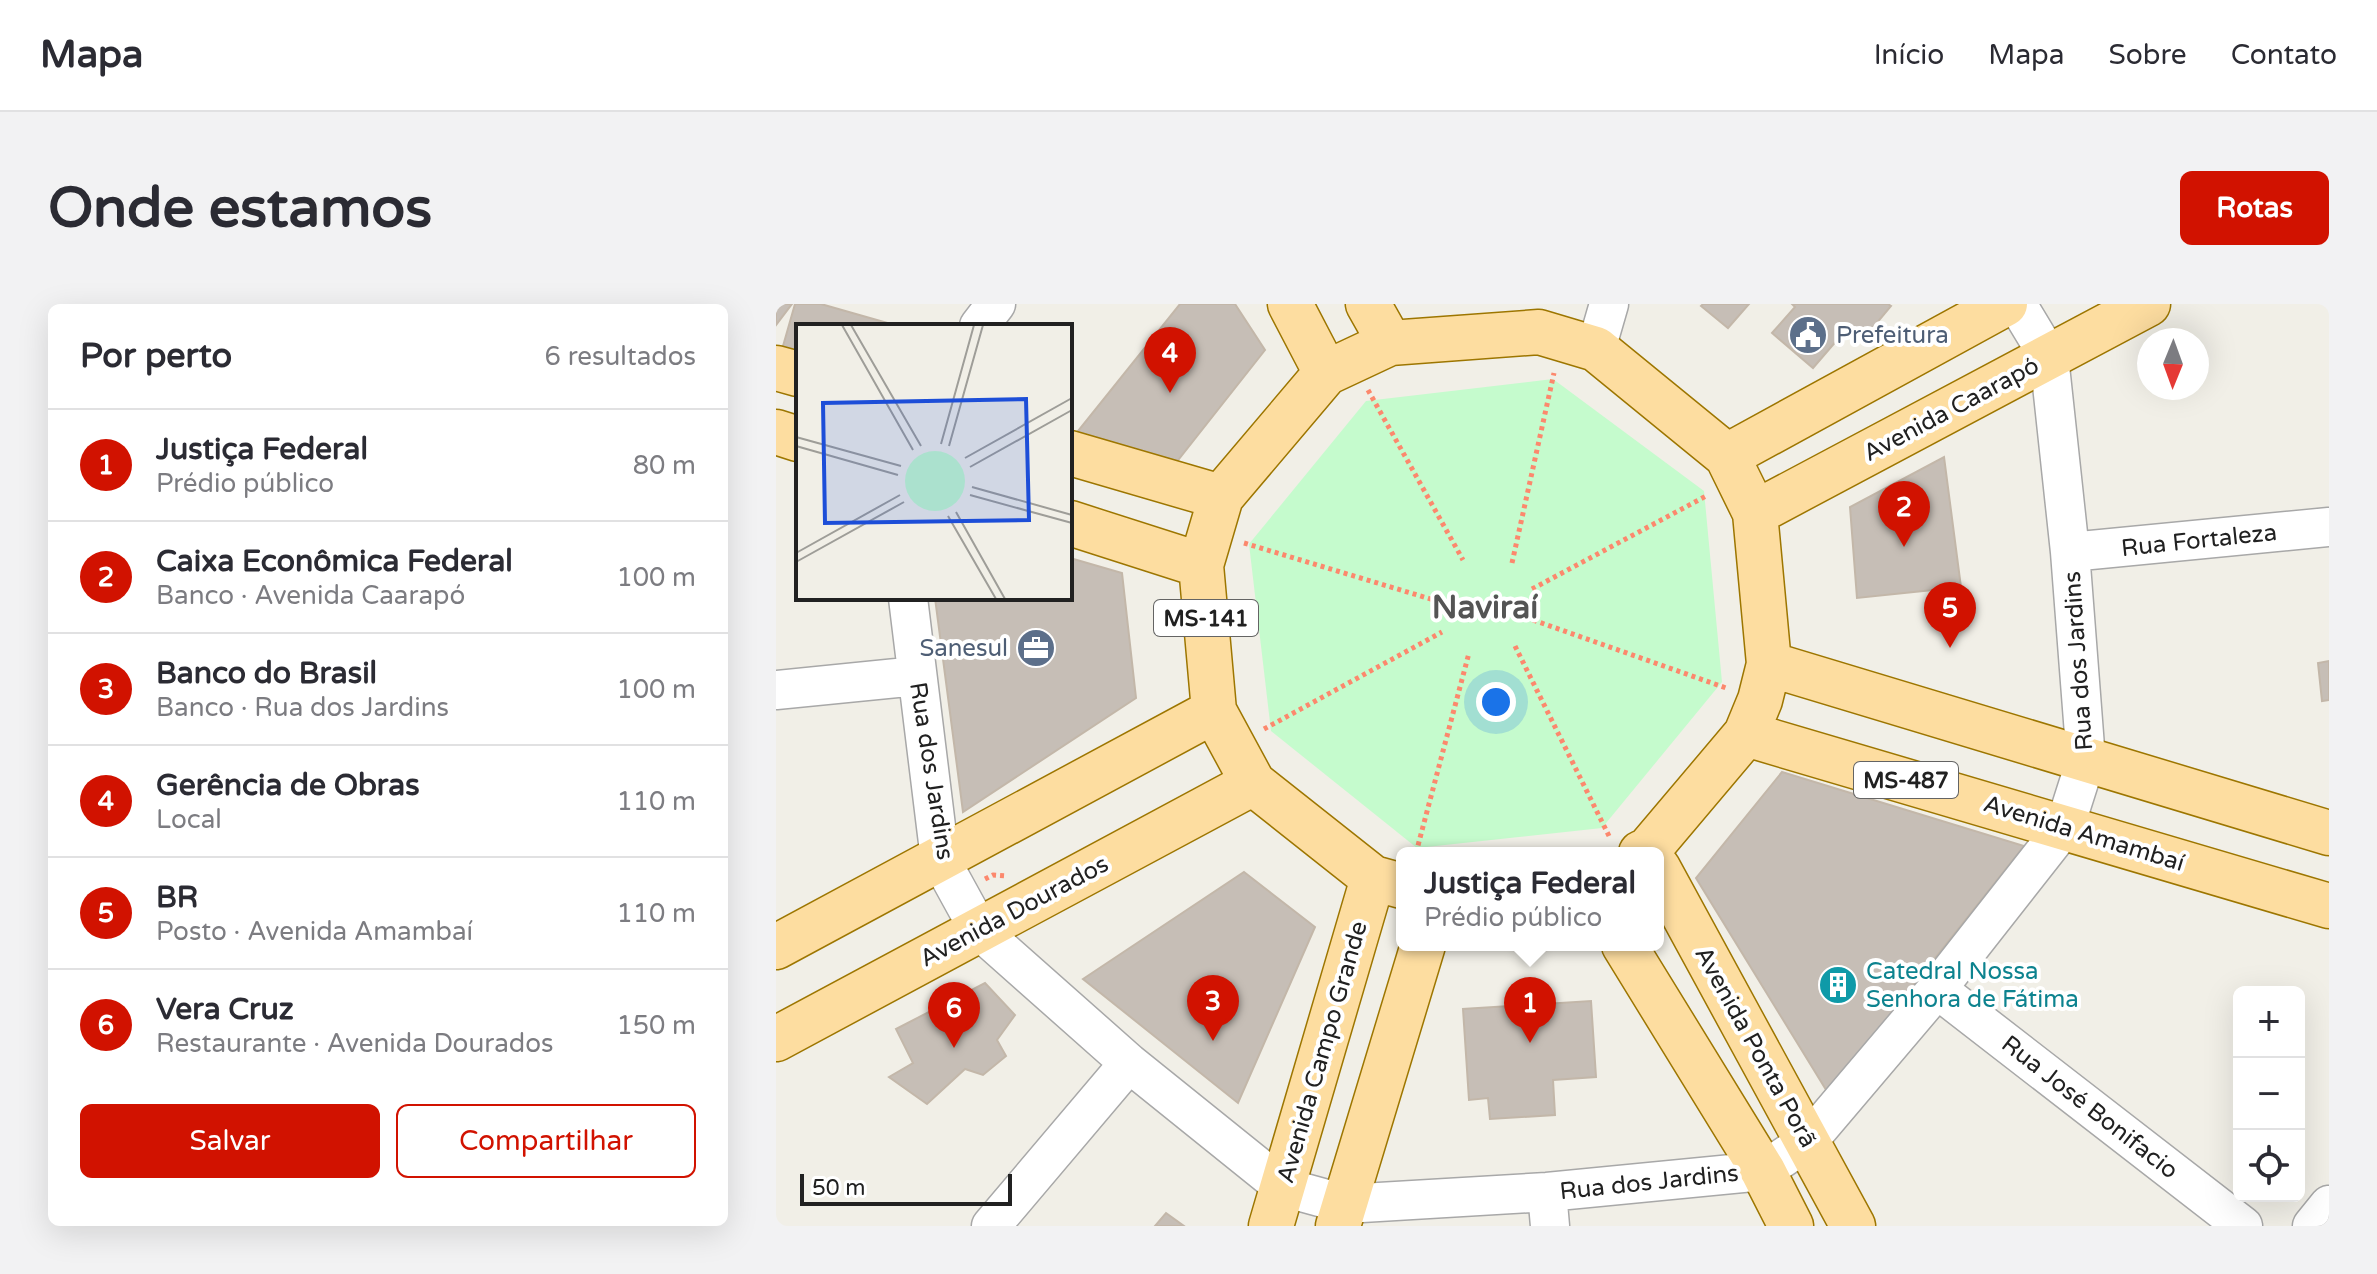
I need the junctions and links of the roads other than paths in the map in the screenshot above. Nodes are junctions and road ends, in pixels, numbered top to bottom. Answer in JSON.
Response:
{"nodes":[{"id":1,"x":996,"y":304,"type":"edge"},
{"id":2,"x":1290,"y":304,"type":"edge"},
{"id":3,"x":1368,"y":304,"type":"edge"},
{"id":4,"x":1609,"y":304,"type":"edge"},
{"id":5,"x":2005,"y":304,"type":"edge"},
{"id":6,"x":2017,"y":304,"type":"edge"},
{"id":7,"x":2148,"y":304,"type":"edge"},
{"id":8,"x":981,"y":324,"type":"edge"},
{"id":9,"x":1561,"y":331,"type":"edge"},
{"id":10,"x":2049,"y":357,"type":"junction"},
{"id":11,"x":1356,"y":359,"type":"junction"},
{"id":12,"x":776,"y":368,"type":"edge"},
{"id":13,"x":796,"y":373,"type":"edge"},
{"id":14,"x":776,"y":432,"type":"edge"},
{"id":15,"x":796,"y":438,"type":"edge"},
{"id":16,"x":1072,"y":454,"type":"edge"},
{"id":17,"x":1740,"y":482,"type":"junction"},
{"id":18,"x":1072,"y":523,"type":"edge"},
{"id":19,"x":2329,"y":527,"type":"edge"},
{"id":20,"x":1211,"y":531,"type":"junction"},
{"id":21,"x":2070,"y":552,"type":"junction"},
{"id":22,"x":908,"y":600,"type":"edge"},
{"id":23,"x":917,"y":676,"type":"junction"},
{"id":24,"x":776,"y":690,"type":"edge"},
{"id":25,"x":1758,"y":699,"type":"junction"},
{"id":26,"x":1233,"y":747,"type":"junction"},
{"id":27,"x":2086,"y":760,"type":"junction"},
{"id":28,"x":2065,"y":826,"type":"junction"},
{"id":29,"x":2329,"y":833,"type":"edge"},
{"id":30,"x":1646,"y":847,"type":"edge"},
{"id":31,"x":940,"y":859,"type":"junction"},
{"id":32,"x":1388,"y":882,"type":"edge"},
{"id":33,"x":1664,"y":893,"type":"edge"},
{"id":34,"x":2329,"y":906,"type":"edge"},
{"id":35,"x":979,"y":930,"type":"junction"},
{"id":36,"x":776,"y":947,"type":"edge"},
{"id":37,"x":1421,"y":951,"type":"edge"},
{"id":38,"x":1628,"y":951,"type":"edge"},
{"id":39,"x":1937,"y":989,"type":"junction"},
{"id":40,"x":776,"y":1039,"type":"edge"},
{"id":41,"x":1129,"y":1063,"type":"junction"},
{"id":42,"x":1808,"y":1141,"type":"junction"},
{"id":43,"x":1763,"y":1171,"type":"junction"},
{"id":44,"x":2329,"y":1205,"type":"edge"},
{"id":45,"x":1277,"y":1207,"type":"edge"},
{"id":46,"x":1548,"y":1209,"type":"edge"},
{"id":47,"x":1342,"y":1215,"type":"edge"},
{"id":48,"x":991,"y":1226,"type":"edge"},
{"id":49,"x":1791,"y":1226,"type":"edge"},
{"id":50,"x":1853,"y":1226,"type":"edge"},
{"id":51,"x":2243,"y":1226,"type":"edge"},
{"id":52,"x":2312,"y":1226,"type":"edge"}],
"edges":[{"from":1,"to":8,"type":"street"},
{"from":2,"to":11,"type":"main road"},
{"from":3,"to":11,"type":"main road"},
{"from":4,"to":9,"type":"street"},
{"from":5,"to":17,"type":"main road"},
{"from":6,"to":10,"type":"street","name":"Rua dos Jardins"},
{"from":7,"to":10,"type":"main road","name":"Avenida Caarapó"},
{"from":9,"to":11,"type":"main road"},
{"from":9,"to":17,"type":"main road"},
{"from":10,"to":17,"type":"main road","name":"Avenida Caarapó"},
{"from":10,"to":21,"type":"street","name":"Rua dos Jardins"},
{"from":11,"to":20,"type":"main road"},
{"from":12,"to":13,"type":"main road"},
{"from":14,"to":15,"type":"main road"},
{"from":16,"to":20,"type":"main road"},
{"from":17,"to":25,"type":"main road"},
{"from":18,"to":20,"type":"main road"},
{"from":19,"to":21,"type":"street","name":"Rua Fortaleza"},
{"from":20,"to":26,"type":"main road","number":"MS-141"},
{"from":21,"to":27,"type":"street","name":"Rua dos Jardins"},
{"from":22,"to":23,"type":"street","name":"Rua dos Jardins"},
{"from":23,"to":24,"type":"street"},
{"from":23,"to":31,"type":"street","name":"Rua dos Jardins"},
{"from":25,"to":27,"type":"main road"},
{"from":25,"to":28,"type":"main road","name":"Avenida Amambaí","number":"MS-487"},
{"from":25,"to":30,"type":"main road"},
{"from":26,"to":31,"type":"main road"},
{"from":26,"to":32,"type":"main road"},
{"from":26,"to":35,"type":"main road","name":"Avenida Dourados"},
{"from":27,"to":28,"type":"street","name":"Rua dos Jardins"},
{"from":27,"to":29,"type":"main road"},
{"from":28,"to":34,"type":"main road","name":"Avenida Amambaí","number":"MS-487"},
{"from":28,"to":39,"type":"street","name":"Rua dos Jardins"},
{"from":31,"to":35,"type":"street","name":"Rua dos Jardins"},
{"from":31,"to":36,"type":"main road"},
{"from":32,"to":45,"type":"main road","name":"Avenida Campo Grande"},
{"from":33,"to":42,"type":"main road","name":"Avenida Ponta Porã"},
{"from":35,"to":40,"type":"main road","name":"Avenida Dourados"},
{"from":35,"to":41,"type":"street","name":"Rua dos Jardins"},
{"from":37,"to":47,"type":"main road"},
{"from":38,"to":43,"type":"main road"},
{"from":39,"to":42,"type":"street","name":"Rua dos Jardins"},
{"from":39,"to":51,"type":"street","name":"Rua José Bonifacio"},
{"from":41,"to":45,"type":"street","name":"Rua dos Jardins"},
{"from":41,"to":48,"type":"street"},
{"from":42,"to":43,"type":"street","name":"Rua dos Jardins"},
{"from":42,"to":50,"type":"main road","name":"Avenida Ponta Porã"},
{"from":43,"to":46,"type":"street","name":"Rua dos Jardins"},
{"from":43,"to":49,"type":"main road"},
{"from":44,"to":52,"type":"street"},
{"from":45,"to":47,"type":"street","name":"Rua dos Jardins"},
{"from":46,"to":47,"type":"street","name":"Rua dos Jardins"}]}
